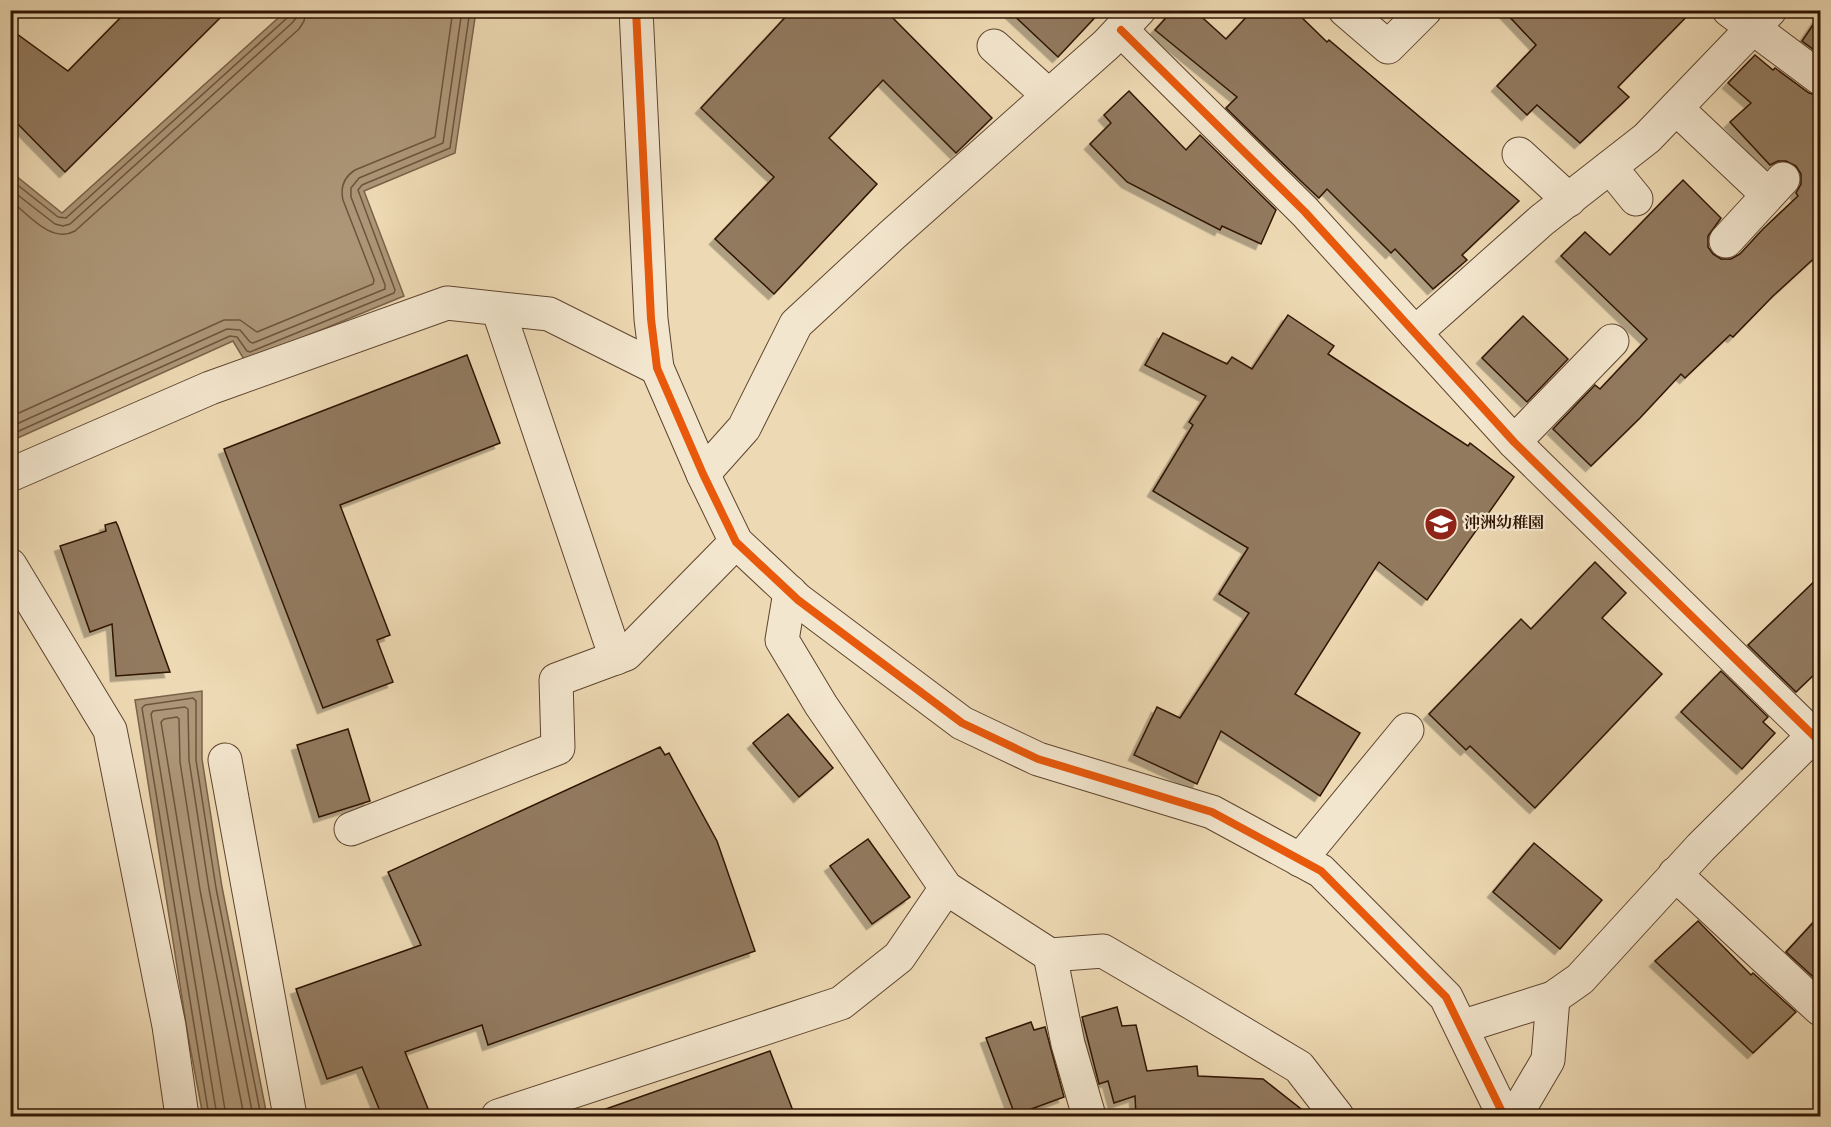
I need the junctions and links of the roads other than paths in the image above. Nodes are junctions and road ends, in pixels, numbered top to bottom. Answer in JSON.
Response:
{"nodes":[{"id":1,"x":636,"y":10,"type":"edge"},
{"id":2,"x":1345,"y":10,"type":"edge"},
{"id":3,"x":1425,"y":10,"type":"edge"},
{"id":4,"x":1750,"y":17,"type":"edge"},
{"id":5,"x":1130,"y":20,"type":"edge"},
{"id":6,"x":994,"y":46,"type":"dead end"},
{"id":7,"x":1821,"y":78,"type":"edge"},
{"id":8,"x":1048,"y":95,"type":"junction"},
{"id":9,"x":1676,"y":108,"type":"junction"},
{"id":10,"x":1519,"y":154,"type":"dead end"},
{"id":11,"x":1610,"y":167,"type":"junction"},
{"id":12,"x":1636,"y":199,"type":"dead end"},
{"id":13,"x":1569,"y":200,"type":"junction"},
{"id":14,"x":1726,"y":240,"type":"dead end"},
{"id":15,"x":498,"y":309,"type":"junction"},
{"id":16,"x":1415,"y":333,"type":"junction"},
{"id":17,"x":1612,"y":341,"type":"dead end"},
{"id":18,"x":657,"y":368,"type":"junction"},
{"id":19,"x":1514,"y":442,"type":"junction"},
{"id":20,"x":702,"y":474,"type":"junction"},
{"id":21,"x":10,"y":476,"type":"edge"},
{"id":22,"x":736,"y":542,"type":"junction"},
{"id":23,"x":10,"y":565,"type":"edge"},
{"id":24,"x":790,"y":592,"type":"junction"},
{"id":25,"x":616,"y":658,"type":"junction"},
{"id":26,"x":1407,"y":730,"type":"dead end"},
{"id":27,"x":1819,"y":736,"type":"edge"},
{"id":28,"x":225,"y":760,"type":"dead end"},
{"id":29,"x":351,"y":830,"type":"dead end"},
{"id":30,"x":1300,"y":860,"type":"junction"},
{"id":31,"x":1675,"y":874,"type":"junction"},
{"id":32,"x":946,"y":888,"type":"junction"},
{"id":33,"x":1050,"y":955,"type":"junction"},
{"id":34,"x":1552,"y":998,"type":"junction"},
{"id":35,"x":1821,"y":1009,"type":"edge"},
{"id":36,"x":1461,"y":1027,"type":"junction"},
{"id":37,"x":182,"y":1116,"type":"edge"},
{"id":38,"x":290,"y":1116,"type":"edge"},
{"id":39,"x":498,"y":1116,"type":"edge"},
{"id":40,"x":1089,"y":1116,"type":"edge"},
{"id":41,"x":1337,"y":1116,"type":"edge"},
{"id":42,"x":1504,"y":1116,"type":"edge"},
{"id":43,"x":1515,"y":1116,"type":"edge"}],
"edges":[{"from":1,"to":18,"type":"street"},
{"from":2,"to":3,"type":"street"},
{"from":4,"to":7,"type":"street"},
{"from":4,"to":9,"type":"street"},
{"from":5,"to":8,"type":"street"},
{"from":5,"to":16,"type":"street"},
{"from":6,"to":8,"type":"street"},
{"from":8,"to":20,"type":"street"},
{"from":9,"to":11,"type":"street"},
{"from":9,"to":14,"type":"street"},
{"from":10,"to":13,"type":"street"},
{"from":11,"to":12,"type":"street"},
{"from":11,"to":13,"type":"street"},
{"from":13,"to":16,"type":"street"},
{"from":15,"to":18,"type":"street"},
{"from":15,"to":21,"type":"street"},
{"from":15,"to":25,"type":"street"},
{"from":16,"to":19,"type":"street"},
{"from":17,"to":19,"type":"street"},
{"from":18,"to":20,"type":"street"},
{"from":19,"to":27,"type":"street"},
{"from":20,"to":22,"type":"street"},
{"from":22,"to":24,"type":"street"},
{"from":22,"to":25,"type":"street"},
{"from":23,"to":37,"type":"street"},
{"from":24,"to":30,"type":"street"},
{"from":24,"to":32,"type":"street"},
{"from":25,"to":29,"type":"street"},
{"from":26,"to":30,"type":"street"},
{"from":27,"to":31,"type":"street"},
{"from":28,"to":38,"type":"street"},
{"from":30,"to":36,"type":"street"},
{"from":31,"to":34,"type":"street"},
{"from":31,"to":35,"type":"street"},
{"from":32,"to":33,"type":"street"},
{"from":32,"to":39,"type":"street"},
{"from":33,"to":40,"type":"street"},
{"from":33,"to":41,"type":"street"},
{"from":34,"to":36,"type":"street"},
{"from":34,"to":43,"type":"street"},
{"from":36,"to":42,"type":"street"}]}
